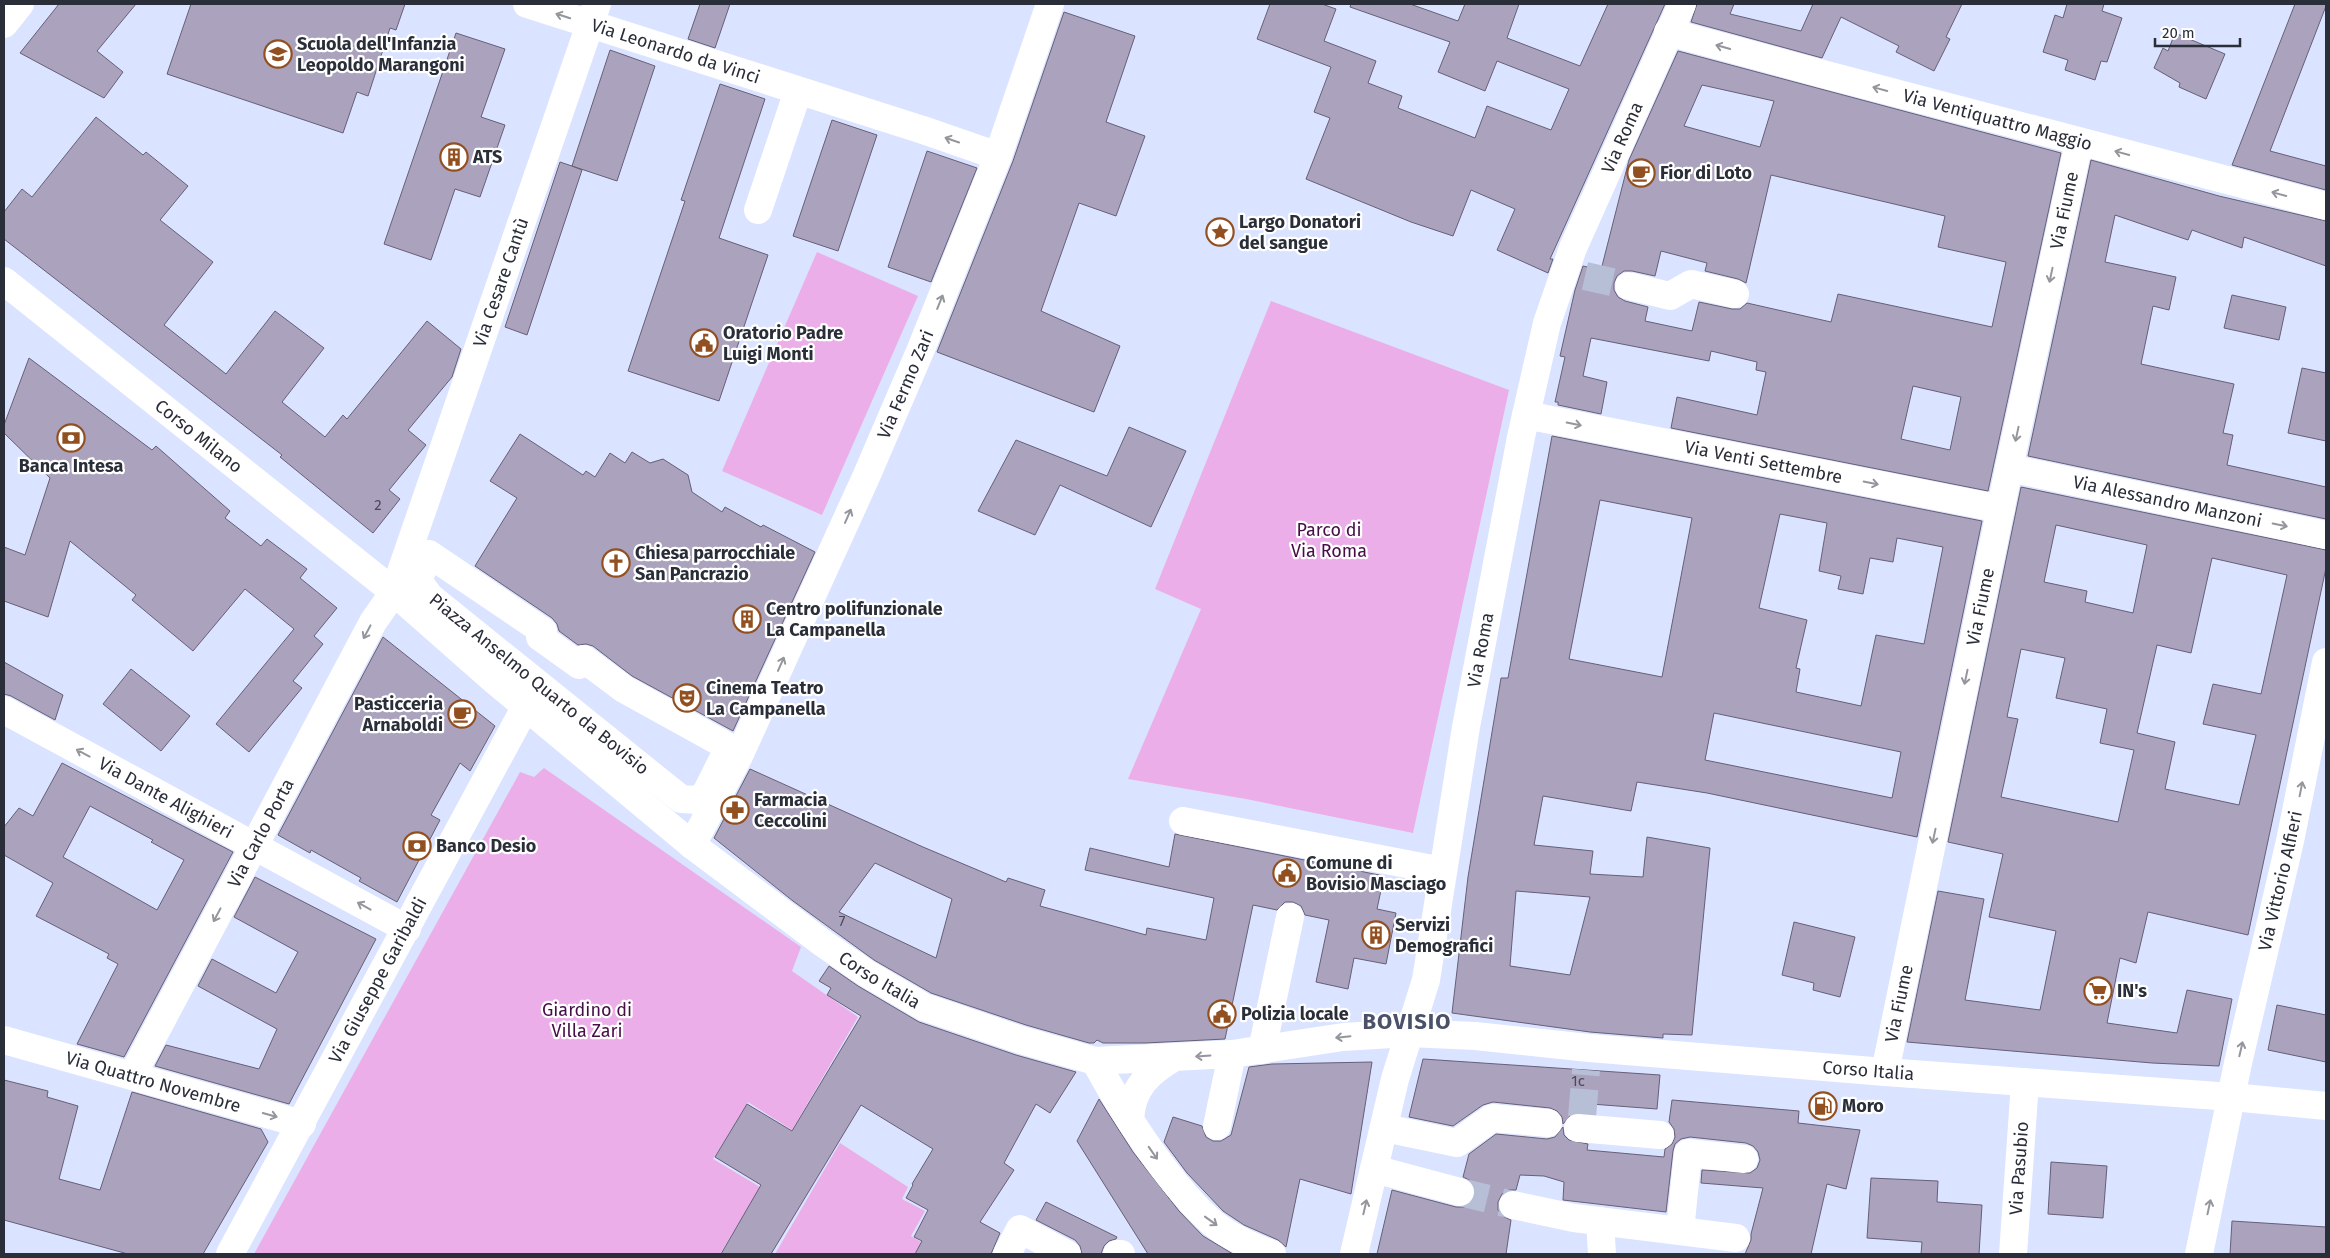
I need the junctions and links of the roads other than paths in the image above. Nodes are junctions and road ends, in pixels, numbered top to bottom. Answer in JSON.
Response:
{"nodes":[{"id":1,"x":20,"y":4,"type":"edge"},
{"id":2,"x":526,"y":4,"type":"edge"},
{"id":3,"x":1050,"y":4,"type":"edge"},
{"id":4,"x":1682,"y":4,"type":"edge"},
{"id":5,"x":594,"y":14,"type":"edge"},
{"id":6,"x":4,"y":24,"type":"edge"},
{"id":7,"x":1668,"y":32,"type":"junction"},
{"id":8,"x":798,"y":91,"type":"junction"},
{"id":9,"x":2079,"y":142,"type":"junction"},
{"id":10,"x":998,"y":156,"type":"junction"},
{"id":11,"x":2326,"y":206,"type":"edge"},
{"id":12,"x":758,"y":210,"type":"dead end"},
{"id":13,"x":4,"y":281,"type":"edge"},
{"id":14,"x":1629,"y":286,"type":"tunnel mouth"},
{"id":15,"x":1735,"y":294,"type":"dead end"},
{"id":16,"x":1526,"y":414,"type":"junction"},
{"id":17,"x":2009,"y":468,"type":"junction"},
{"id":18,"x":2001,"y":509,"type":"junction"},
{"id":19,"x":2326,"y":535,"type":"edge"},
{"id":20,"x":394,"y":592,"type":"junction"},
{"id":21,"x":2326,"y":662,"type":"edge"},
{"id":22,"x":526,"y":706,"type":"junction"},
{"id":23,"x":4,"y":710,"type":"edge"},
{"id":24,"x":734,"y":751,"type":"junction"},
{"id":25,"x":1183,"y":821,"type":"dead end"},
{"id":26,"x":253,"y":845,"type":"junction"},
{"id":27,"x":692,"y":845,"type":"junction"},
{"id":28,"x":1443,"y":871,"type":"junction"},
{"id":29,"x":1290,"y":917,"type":"dead end"},
{"id":30,"x":407,"y":929,"type":"junction"},
{"id":31,"x":1410,"y":1033,"type":"junction"},
{"id":32,"x":4,"y":1040,"type":"edge"},
{"id":33,"x":1262,"y":1050,"type":"junction"},
{"id":34,"x":1232,"y":1054,"type":"junction"},
{"id":35,"x":1173,"y":1058,"type":"junction"},
{"id":36,"x":1096,"y":1061,"type":"junction"},
{"id":37,"x":1885,"y":1072,"type":"junction"},
{"id":38,"x":132,"y":1076,"type":"junction"},
{"id":39,"x":2025,"y":1082,"type":"junction"},
{"id":40,"x":2232,"y":1097,"type":"junction"},
{"id":41,"x":2326,"y":1106,"type":"edge"},
{"id":42,"x":1130,"y":1119,"type":"junction"},
{"id":43,"x":1548,"y":1123,"type":"dead end"},
{"id":44,"x":302,"y":1124,"type":"junction"},
{"id":45,"x":1582,"y":1124,"type":"dead end"},
{"id":46,"x":1217,"y":1126,"type":"dead end"},
{"id":47,"x":1400,"y":1131,"type":"dead end"},
{"id":48,"x":1660,"y":1135,"type":"dead end"},
{"id":49,"x":1744,"y":1159,"type":"dead end"},
{"id":50,"x":1374,"y":1169,"type":"junction"},
{"id":51,"x":1448,"y":1189,"type":"tunnel mouth"},
{"id":52,"x":1513,"y":1205,"type":"tunnel mouth"},
{"id":53,"x":1600,"y":1221,"type":"junction"},
{"id":54,"x":1680,"y":1231,"type":"junction"},
{"id":55,"x":1736,"y":1238,"type":"dead end"},
{"id":56,"x":1258,"y":1252,"type":"edge"},
{"id":57,"x":230,"y":1254,"type":"edge"},
{"id":58,"x":1007,"y":1254,"type":"edge"},
{"id":59,"x":1067,"y":1254,"type":"edge"},
{"id":60,"x":1354,"y":1254,"type":"edge"},
{"id":61,"x":1602,"y":1254,"type":"edge"},
{"id":62,"x":2013,"y":1254,"type":"edge"},
{"id":63,"x":2199,"y":1254,"type":"edge"}],
"edges":[{"from":1,"to":6,"type":"street"},
{"from":5,"to":2,"type":"street","name":"Via Leonardo da Vinci","one_way":true},
{"from":3,"to":10,"type":"street","name":"Via Fermo Zari"},
{"from":4,"to":7,"type":"street","name":"Via Roma"},
{"from":5,"to":8,"type":"street","name":"Via Leonardo da Vinci"},
{"from":5,"to":20,"type":"street","name":"Via Cesare Cantù"},
{"from":9,"to":7,"type":"street","name":"Via Ventiquattro Maggio","one_way":true},
{"from":7,"to":16,"type":"street","name":"Via Roma"},
{"from":10,"to":8,"type":"street","name":"Via Leonardo da Vinci","one_way":true},
{"from":8,"to":12,"type":"street"},
{"from":11,"to":9,"type":"street","name":"Via Ventiquattro Maggio","one_way":true},
{"from":9,"to":17,"type":"street","name":"Via Fiume","one_way":true},
{"from":24,"to":10,"type":"street","name":"Via Fermo Zari","one_way":true},
{"from":13,"to":20,"type":"street","name":"Corso Milano"},
{"from":14,"to":15,"type":"street"},
{"from":16,"to":18,"type":"street","name":"Via Venti Settembre","one_way":true},
{"from":16,"to":28,"type":"street","name":"Via Roma"},
{"from":17,"to":18,"type":"street","name":"Via Fiume"},
{"from":17,"to":19,"type":"street","name":"Via Alessandro Manzoni","one_way":true},
{"from":18,"to":37,"type":"street","name":"Via Fiume","one_way":true},
{"from":20,"to":22,"type":"street","name":"Piazza Anselmo Quarto da Bovisio"},
{"from":20,"to":26,"type":"street","name":"Via Carlo Porta","one_way":true},
{"from":40,"to":21,"type":"street","name":"Via Vittorio Alfieri","one_way":true},
{"from":22,"to":27,"type":"street","name":"Piazza Anselmo Quarto da Bovisio"},
{"from":22,"to":30,"type":"street","name":"Via Giuseppe Garibaldi"},
{"from":26,"to":23,"type":"street","name":"Via Dante Alighieri","one_way":true},
{"from":24,"to":24,"type":"street","name":"Piazza Anselmo Quarto da Bovisio"},
{"from":24,"to":27,"type":"street"},
{"from":25,"to":28,"type":"street"},
{"from":30,"to":26,"type":"street","name":"Via Dante Alighieri","one_way":true},
{"from":26,"to":38,"type":"street","name":"Via Carlo Porta","one_way":true},
{"from":27,"to":36,"type":"street","name":"Corso Italia"},
{"from":28,"to":31,"type":"street","name":"Via Roma"},
{"from":29,"to":33,"type":"street"},
{"from":30,"to":44,"type":"street","name":"Via Giuseppe Garibaldi"},
{"from":31,"to":33,"type":"street","name":"Corso Italia","one_way":true},
{"from":31,"to":37,"type":"street","name":"Corso Italia"},
{"from":31,"to":50,"type":"street","name":"Via Roma"},
{"from":32,"to":38,"type":"street","name":"Via Quattro Novembre"},
{"from":33,"to":34,"type":"street","name":"Corso Italia"},
{"from":34,"to":35,"type":"street","name":"Corso Italia","one_way":true},
{"from":34,"to":46,"type":"street"},
{"from":35,"to":36,"type":"street","name":"Corso Italia"},
{"from":35,"to":42,"type":"street"},
{"from":36,"to":42,"type":"street"},
{"from":37,"to":39,"type":"street","name":"Corso Italia"},
{"from":38,"to":44,"type":"street","name":"Via Quattro Novembre","one_way":true},
{"from":39,"to":40,"type":"street","name":"Corso Italia"},
{"from":39,"to":62,"type":"street","name":"Via Pasubio"},
{"from":40,"to":41,"type":"street","name":"Corso Italia"},
{"from":63,"to":40,"type":"street","name":"Via Vittorio Alfieri","one_way":true},
{"from":42,"to":56,"type":"street","one_way":true},
{"from":43,"to":47,"type":"street"},
{"from":44,"to":57,"type":"street","name":"Via Giuseppe Garibaldi"},
{"from":45,"to":48,"type":"street"},
{"from":49,"to":54,"type":"street"},
{"from":50,"to":51,"type":"street"},
{"from":60,"to":50,"type":"street","name":"Via Roma","one_way":true},
{"from":52,"to":53,"type":"street"},
{"from":53,"to":54,"type":"street"},
{"from":53,"to":61,"type":"street"},
{"from":54,"to":55,"type":"street"},
{"from":58,"to":59,"type":"street"}]}
